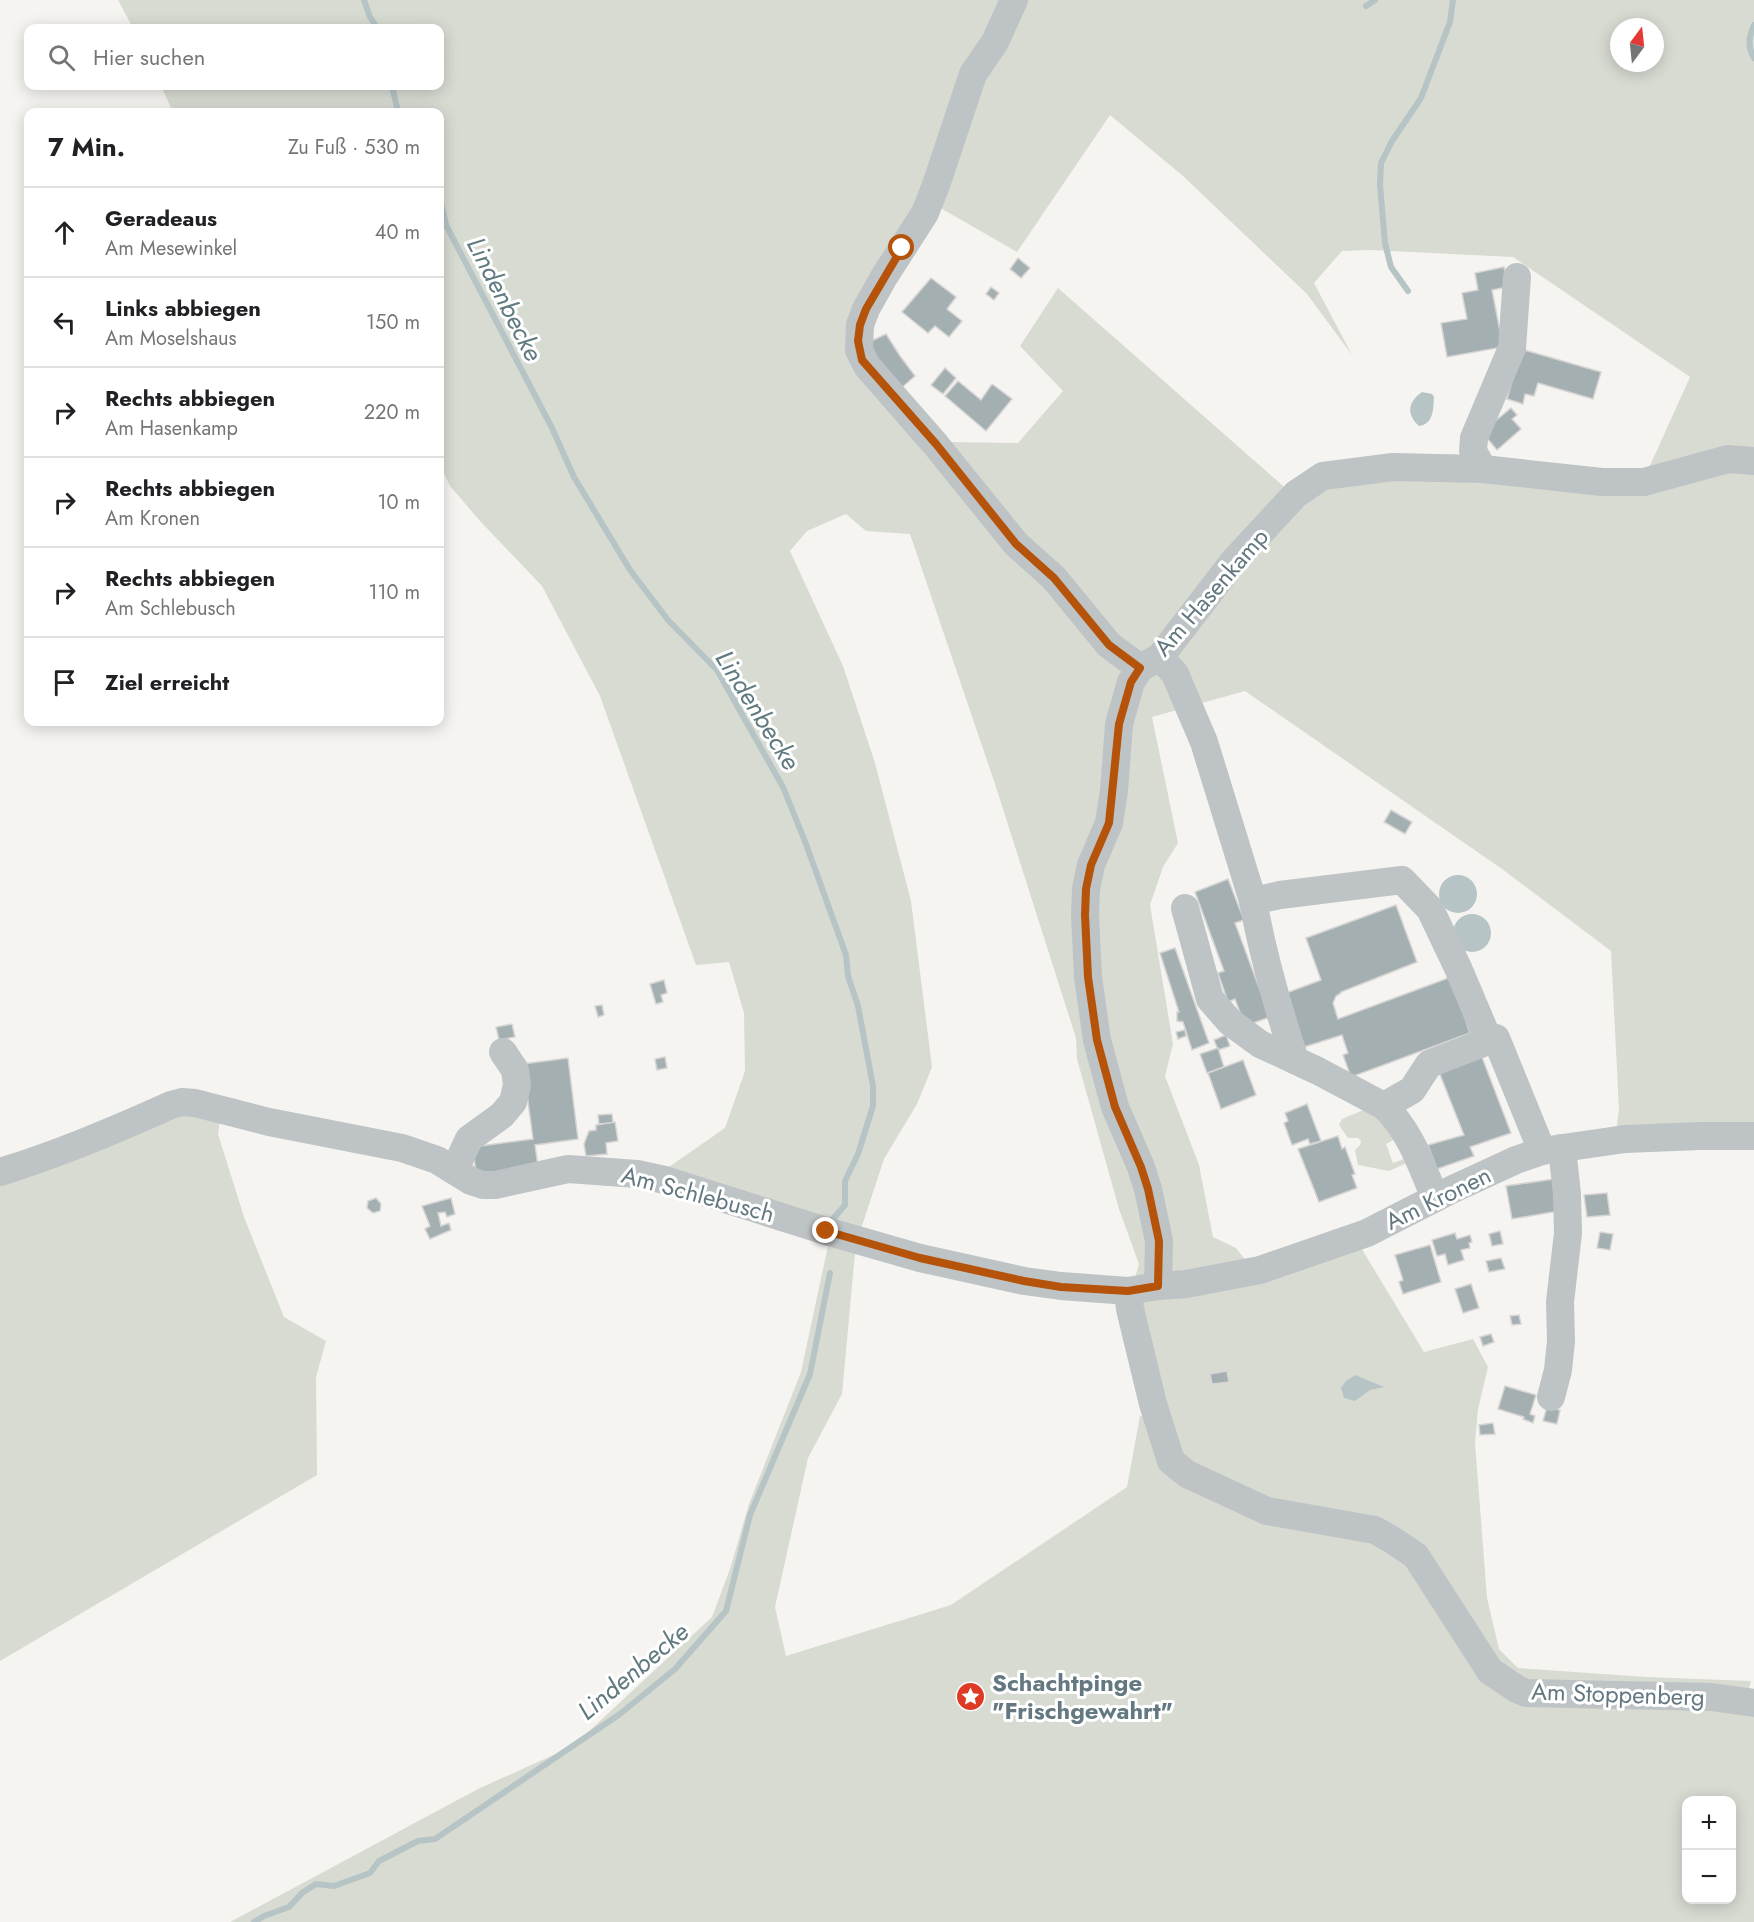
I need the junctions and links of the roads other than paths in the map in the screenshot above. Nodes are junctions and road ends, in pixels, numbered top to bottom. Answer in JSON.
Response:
{"nodes":[{"id":1,"x":1014,"y":0,"type":"edge"},
{"id":2,"x":1516,"y":277,"type":"dead end"},
{"id":3,"x":1754,"y":460,"type":"edge"},
{"id":4,"x":1483,"y":469,"type":"junction"},
{"id":5,"x":1150,"y":662,"type":"junction"},
{"id":6,"x":1253,"y":902,"type":"junction"},
{"id":7,"x":1185,"y":908,"type":"dead end"},
{"id":8,"x":1489,"y":1041,"type":"junction"},
{"id":9,"x":503,"y":1052,"type":"dead end"},
{"id":10,"x":1295,"y":1060,"type":"junction"},
{"id":11,"x":1384,"y":1106,"type":"junction"},
{"id":12,"x":1754,"y":1136,"type":"edge"},
{"id":13,"x":1552,"y":1150,"type":"junction"},
{"id":14,"x":455,"y":1169,"type":"junction"},
{"id":15,"x":0,"y":1172,"type":"edge"},
{"id":16,"x":1435,"y":1198,"type":"junction"},
{"id":17,"x":1158,"y":1286,"type":"junction"},
{"id":18,"x":1128,"y":1291,"type":"junction"},
{"id":19,"x":1551,"y":1397,"type":"dead end"},
{"id":20,"x":1754,"y":1703,"type":"edge"}],
"edges":[{"from":1,"to":5,"type":"street"},
{"from":2,"to":4,"type":"street"},
{"from":3,"to":4,"type":"street","name":"Am Hasenkamp"},
{"from":4,"to":5,"type":"street","name":"Am Hasenkamp"},
{"from":5,"to":6,"type":"street"},
{"from":5,"to":17,"type":"street","name":"Am Hasenkamp"},
{"from":6,"to":8,"type":"street"},
{"from":6,"to":10,"type":"street"},
{"from":7,"to":10,"type":"street"},
{"from":8,"to":11,"type":"street"},
{"from":8,"to":13,"type":"street"},
{"from":9,"to":14,"type":"street"},
{"from":10,"to":11,"type":"street"},
{"from":11,"to":16,"type":"street"},
{"from":12,"to":13,"type":"street","name":"Am Kronen"},
{"from":13,"to":16,"type":"street","name":"Am Kronen"},
{"from":13,"to":19,"type":"street"},
{"from":14,"to":15,"type":"street","name":"Am Schlebusch"},
{"from":14,"to":18,"type":"street","name":"Am Schlebusch"},
{"from":16,"to":17,"type":"street","name":"Am Kronen"},
{"from":17,"to":18,"type":"street","name":"Am Kronen"},
{"from":18,"to":20,"type":"street","name":"Am Stoppenberg"}]}
